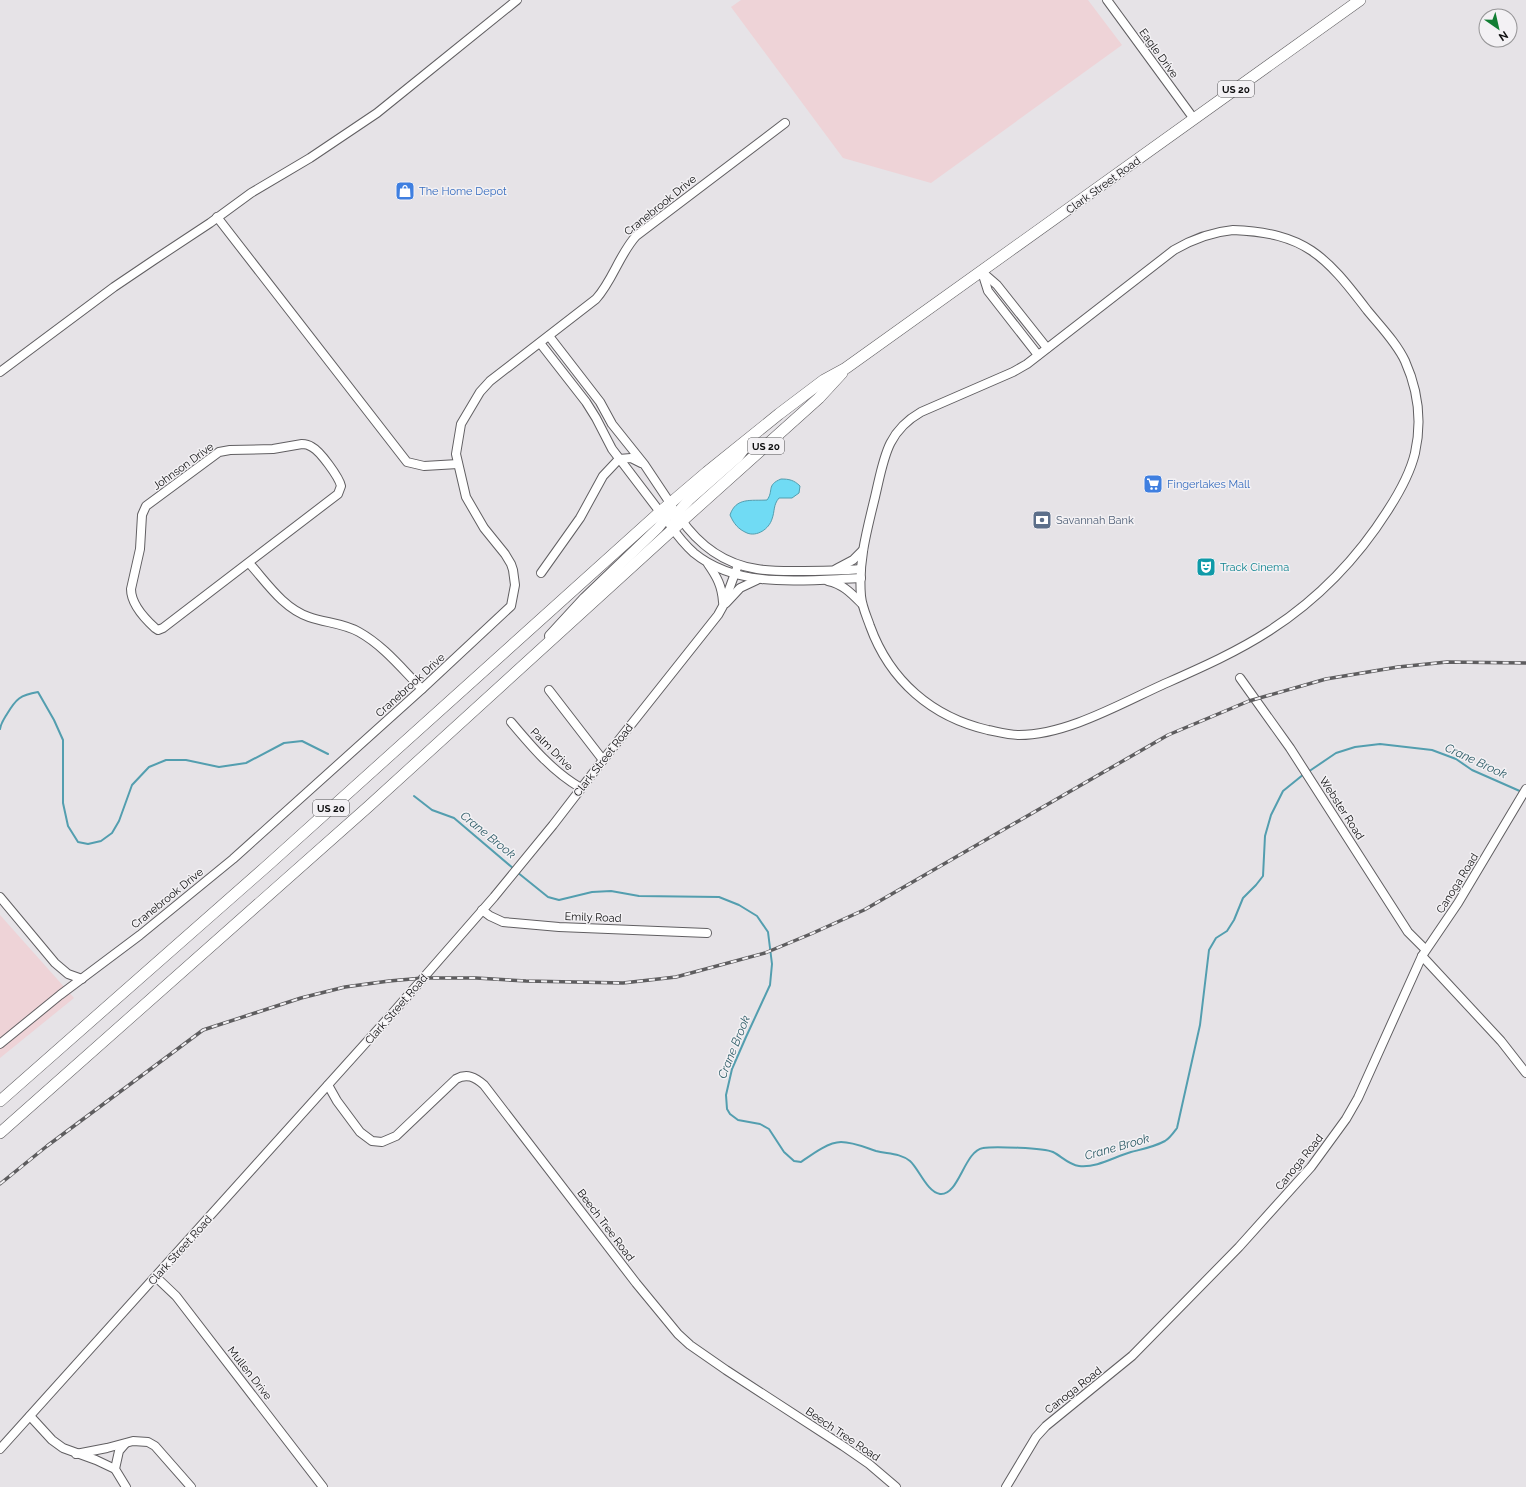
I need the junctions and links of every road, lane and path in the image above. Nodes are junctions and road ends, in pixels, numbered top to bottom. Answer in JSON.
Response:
{"nodes":[{"id":1,"x":517,"y":0,"type":"edge"},
{"id":2,"x":1107,"y":0,"type":"edge"},
{"id":3,"x":1360,"y":0,"type":"edge"},
{"id":4,"x":1194,"y":120,"type":"junction"},
{"id":5,"x":784,"y":123,"type":"dead end"},
{"id":6,"x":217,"y":217,"type":"junction"},
{"id":7,"x":982,"y":272,"type":"junction"},
{"id":8,"x":549,"y":336,"type":"junction"},
{"id":9,"x":540,"y":343,"type":"junction"},
{"id":10,"x":1047,"y":348,"type":"junction"},
{"id":11,"x":1038,"y":355,"type":"junction"},
{"id":12,"x":846,"y":368,"type":"junction"},
{"id":13,"x":0,"y":372,"type":"edge"},
{"id":14,"x":757,"y":432,"type":"junction"},
{"id":15,"x":619,"y":459,"type":"junction"},
{"id":16,"x":458,"y":464,"type":"junction"},
{"id":17,"x":644,"y":464,"type":"junction"},
{"id":18,"x":670,"y":503,"type":"junction"},
{"id":19,"x":662,"y":515,"type":"junction"},
{"id":20,"x":680,"y":517,"type":"junction"},
{"id":21,"x":673,"y":529,"type":"junction"},
{"id":22,"x":862,"y":550,"type":"junction"},
{"id":23,"x":705,"y":560,"type":"junction"},
{"id":24,"x":249,"y":563,"type":"junction"},
{"id":25,"x":738,"y":565,"type":"junction"},
{"id":26,"x":861,"y":569,"type":"junction"},
{"id":27,"x":832,"y":571,"type":"junction"},
{"id":28,"x":541,"y":573,"type":"dead end"},
{"id":29,"x":735,"y":574,"type":"junction"},
{"id":30,"x":861,"y":578,"type":"junction"},
{"id":31,"x":758,"y":580,"type":"junction"},
{"id":32,"x":820,"y":580,"type":"junction"},
{"id":33,"x":862,"y":604,"type":"junction"},
{"id":34,"x":723,"y":606,"type":"junction"},
{"id":35,"x":526,"y":664,"type":"junction"},
{"id":36,"x":1240,"y":678,"type":"dead end"},
{"id":37,"x":422,"y":689,"type":"junction"},
{"id":38,"x":549,"y":690,"type":"dead end"},
{"id":39,"x":511,"y":722,"type":"dead end"},
{"id":40,"x":603,"y":760,"type":"junction"},
{"id":41,"x":581,"y":788,"type":"junction"},
{"id":42,"x":1526,"y":789,"type":"edge"},
{"id":43,"x":0,"y":897,"type":"edge"},
{"id":44,"x":482,"y":910,"type":"junction"},
{"id":45,"x":707,"y":933,"type":"dead end"},
{"id":46,"x":1424,"y":953,"type":"junction"},
{"id":47,"x":82,"y":979,"type":"junction"},
{"id":48,"x":0,"y":1044,"type":"edge"},
{"id":49,"x":1526,"y":1073,"type":"edge"},
{"id":50,"x":328,"y":1085,"type":"junction"},
{"id":51,"x":0,"y":1101,"type":"edge"},
{"id":52,"x":0,"y":1133,"type":"edge"},
{"id":53,"x":156,"y":1277,"type":"junction"},
{"id":54,"x":28,"y":1418,"type":"junction"},
{"id":55,"x":125,"y":1444,"type":"junction"},
{"id":56,"x":0,"y":1450,"type":"edge"},
{"id":57,"x":76,"y":1454,"type":"junction"},
{"id":58,"x":115,"y":1469,"type":"junction"},
{"id":59,"x":126,"y":1487,"type":"edge"},
{"id":60,"x":191,"y":1487,"type":"edge"},
{"id":61,"x":324,"y":1487,"type":"edge"},
{"id":62,"x":896,"y":1487,"type":"edge"},
{"id":63,"x":1006,"y":1487,"type":"edge"}],
"edges":[{"from":1,"to":6,"type":"street"},
{"from":2,"to":4,"type":"street","name":"Eagle Drive"},
{"from":3,"to":4,"type":"highway","name":"Clark Street Road","number":"US 20"},
{"from":4,"to":7,"type":"highway","name":"Clark Street Road","number":"US 20"},
{"from":5,"to":8,"type":"street","name":"Cranebrook Drive"},
{"from":6,"to":13,"type":"street"},
{"from":6,"to":16,"type":"street"},
{"from":7,"to":10,"type":"street"},
{"from":7,"to":11,"type":"street"},
{"from":7,"to":12,"type":"highway","name":"Clark Street Road","number":"US 20"},
{"from":8,"to":9,"type":"street","name":"Cranebrook Drive"},
{"from":8,"to":17,"type":"street"},
{"from":9,"to":15,"type":"street"},
{"from":9,"to":16,"type":"street","name":"Cranebrook Drive"},
{"from":10,"to":11,"type":"street"},
{"from":10,"to":33,"type":"street"},
{"from":11,"to":22,"type":"street"},
{"from":12,"to":14,"type":"highway","name":"Clark Street Road","number":"US 20"},
{"from":12,"to":20,"type":"highway","name":"Clark Street Road","number":"US 20"},
{"from":14,"to":18,"type":"highway","name":"Clark Street Road","number":"US 20"},
{"from":14,"to":20,"type":"main road"},
{"from":15,"to":17,"type":"street"},
{"from":15,"to":19,"type":"street"},
{"from":15,"to":28,"type":"street"},
{"from":16,"to":37,"type":"street","name":"Cranebrook Drive"},
{"from":17,"to":18,"type":"street"},
{"from":18,"to":19,"type":"highway","name":"Clark Street Road","number":"US 20"},
{"from":18,"to":20,"type":"street"},
{"from":19,"to":21,"type":"street"},
{"from":19,"to":35,"type":"main road"},
{"from":19,"to":51,"type":"highway","name":"Clark Street Road","number":"US 20"},
{"from":20,"to":21,"type":"highway","name":"Clark Street Road","number":"US 20"},
{"from":20,"to":25,"type":"street"},
{"from":21,"to":23,"type":"street"},
{"from":21,"to":35,"type":"highway","number":"US 20"},
{"from":22,"to":26,"type":"street"},
{"from":22,"to":27,"type":"street"},
{"from":23,"to":29,"type":"street"},
{"from":23,"to":34,"type":"street"},
{"from":24,"to":24,"type":"street","name":"Johnson Drive"},
{"from":24,"to":37,"type":"street"},
{"from":25,"to":27,"type":"street"},
{"from":25,"to":29,"type":"street","name":"Clark Street Road"},
{"from":26,"to":27,"type":"street"},
{"from":26,"to":30,"type":"street"},
{"from":29,"to":31,"type":"street"},
{"from":29,"to":34,"type":"street","name":"Clark Street Road"},
{"from":30,"to":32,"type":"street"},
{"from":30,"to":33,"type":"street"},
{"from":31,"to":32,"type":"street"},
{"from":31,"to":34,"type":"street"},
{"from":32,"to":33,"type":"street"},
{"from":34,"to":40,"type":"street","name":"Clark Street Road"},
{"from":35,"to":52,"type":"highway","number":"US 20"},
{"from":36,"to":46,"type":"street","name":"Webster Road"},
{"from":37,"to":47,"type":"street","name":"Cranebrook Drive"},
{"from":38,"to":40,"type":"street"},
{"from":39,"to":41,"type":"street","name":"Palm Drive"},
{"from":40,"to":41,"type":"street","name":"Clark Street Road"},
{"from":41,"to":44,"type":"street","name":"Clark Street Road"},
{"from":42,"to":46,"type":"street","name":"Canoga Road"},
{"from":43,"to":47,"type":"street"},
{"from":44,"to":45,"type":"street","name":"Emily Road"},
{"from":44,"to":50,"type":"street","name":"Clark Street Road"},
{"from":46,"to":49,"type":"street","name":"Webster Road"},
{"from":46,"to":63,"type":"street","name":"Canoga Road"},
{"from":47,"to":48,"type":"street","name":"Cranebrook Drive"},
{"from":50,"to":53,"type":"street","name":"Clark Street Road"},
{"from":50,"to":62,"type":"street","name":"Beech Tree Road"},
{"from":53,"to":54,"type":"street","name":"Clark Street Road"},
{"from":53,"to":61,"type":"street","name":"Mullen Drive"},
{"from":54,"to":56,"type":"street","name":"Clark Street Road"},
{"from":54,"to":57,"type":"street"},
{"from":55,"to":57,"type":"street"},
{"from":55,"to":58,"type":"street"},
{"from":55,"to":60,"type":"street"},
{"from":57,"to":58,"type":"street"},
{"from":58,"to":59,"type":"street"}]}
